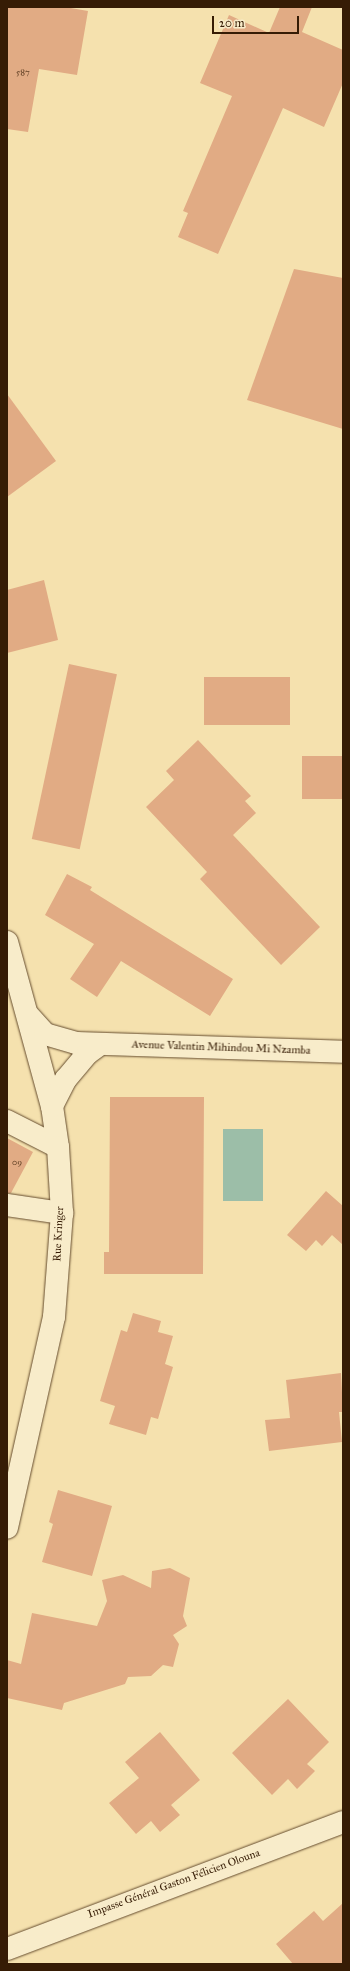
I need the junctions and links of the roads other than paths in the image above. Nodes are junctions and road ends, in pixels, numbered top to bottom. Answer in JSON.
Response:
{"nodes":[{"id":1,"x":7,"y":942,"type":"edge"},
{"id":2,"x":29,"y":1016,"type":"junction"},
{"id":3,"x":99,"y":1045,"type":"junction"},
{"id":4,"x":343,"y":1052,"type":"edge"},
{"id":5,"x":52,"y":1106,"type":"junction"},
{"id":6,"x":7,"y":1121,"type":"edge"},
{"id":7,"x":58,"y":1147,"type":"junction"},
{"id":8,"x":7,"y":1205,"type":"edge"},
{"id":9,"x":62,"y":1213,"type":"junction"},
{"id":10,"x":7,"y":1528,"type":"edge"},
{"id":11,"x":343,"y":1822,"type":"edge"},
{"id":12,"x":7,"y":1949,"type":"edge"}],
"edges":[{"from":1,"to":2,"type":"street","name":"Rue Kringer"},
{"from":2,"to":3,"type":"street","name":"Avenue Valentin Mihindou Mi Nzamba"},
{"from":2,"to":5,"type":"street","name":"Rue Kringer"},
{"from":3,"to":4,"type":"street","name":"Avenue Valentin Mihindou Mi Nzamba"},
{"from":3,"to":5,"type":"street"},
{"from":5,"to":7,"type":"street","name":"Rue Kringer"},
{"from":6,"to":7,"type":"street"},
{"from":7,"to":9,"type":"street","name":"Rue Kringer"},
{"from":8,"to":9,"type":"street"},
{"from":9,"to":10,"type":"street","name":"Rue Kringer"},
{"from":11,"to":12,"type":"street","name":"Impasse Général Gaston Félicien Olouna"}]}
